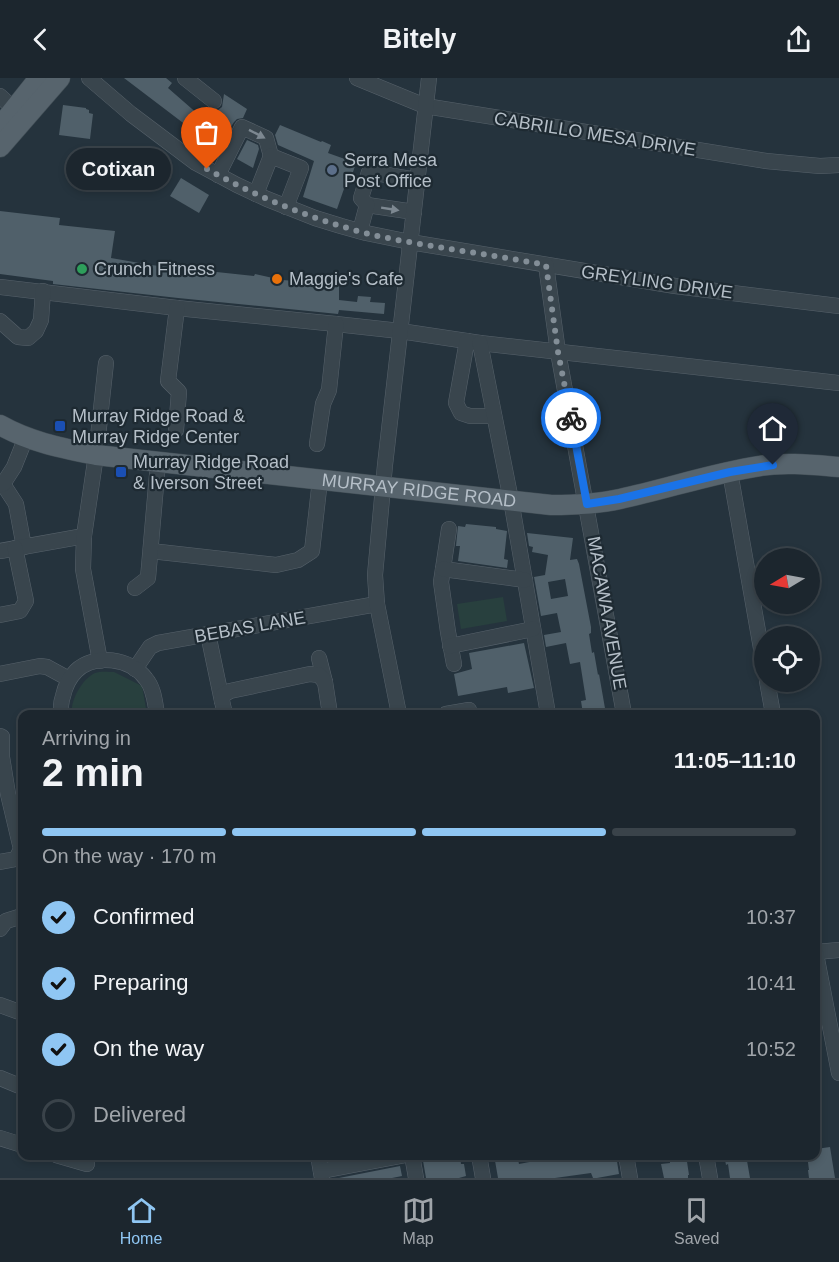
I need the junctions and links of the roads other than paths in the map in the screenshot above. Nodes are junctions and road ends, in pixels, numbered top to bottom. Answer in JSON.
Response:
{"nodes":[{"id":1,"x":39,"y":78,"type":"edge"},
{"id":2,"x":60,"y":78,"type":"edge"},
{"id":3,"x":89,"y":78,"type":"edge"},
{"id":4,"x":184,"y":78,"type":"edge"},
{"id":5,"x":357,"y":78,"type":"edge"},
{"id":6,"x":429,"y":78,"type":"edge"},
{"id":7,"x":213,"y":101,"type":"dead end"},
{"id":8,"x":7,"y":103,"type":"edge"},
{"id":9,"x":425,"y":106,"type":"junction"},
{"id":10,"x":0,"y":127,"type":"edge"},
{"id":11,"x":0,"y":147,"type":"edge"},
{"id":12,"x":272,"y":156,"type":"junction"},
{"id":13,"x":839,"y":165,"type":"edge"},
{"id":14,"x":218,"y":175,"type":"junction"},
{"id":15,"x":417,"y":180,"type":"junction"},
{"id":16,"x":256,"y":194,"type":"junction"},
{"id":17,"x":368,"y":205,"type":"junction"},
{"id":18,"x":286,"y":207,"type":"junction"},
{"id":19,"x":414,"y":212,"type":"junction"},
{"id":20,"x":360,"y":231,"type":"junction"},
{"id":21,"x":410,"y":242,"type":"junction"},
{"id":22,"x":546,"y":265,"type":"junction"},
{"id":23,"x":0,"y":287,"type":"edge"},
{"id":24,"x":42,"y":291,"type":"junction"},
{"id":25,"x":839,"y":306,"type":"edge"},
{"id":26,"x":177,"y":308,"type":"junction"},
{"id":27,"x":0,"y":321,"type":"edge"},
{"id":28,"x":336,"y":324,"type":"junction"},
{"id":29,"x":400,"y":331,"type":"junction"},
{"id":30,"x":473,"y":342,"type":"junction"},
{"id":31,"x":558,"y":352,"type":"junction"},
{"id":32,"x":106,"y":363,"type":"dead end"},
{"id":33,"x":839,"y":383,"type":"edge"},
{"id":34,"x":494,"y":416,"type":"junction"},
{"id":35,"x":0,"y":425,"type":"edge"},
{"id":36,"x":176,"y":430,"type":"dead end"},
{"id":37,"x":26,"y":437,"type":"junction"},
{"id":38,"x":317,"y":444,"type":"dead end"},
{"id":39,"x":96,"y":455,"type":"junction"},
{"id":40,"x":158,"y":463,"type":"junction"},
{"id":41,"x":839,"y":466,"type":"edge"},
{"id":42,"x":730,"y":472,"type":"junction"},
{"id":43,"x":320,"y":480,"type":"junction"},
{"id":44,"x":2,"y":484,"type":"edge"},
{"id":45,"x":384,"y":487,"type":"junction"},
{"id":46,"x":511,"y":500,"type":"junction"},
{"id":47,"x":587,"y":504,"type":"junction"},
{"id":48,"x":449,"y":529,"type":"dead end"},
{"id":49,"x":84,"y":536,"type":"junction"},
{"id":50,"x":13,"y":548,"type":"edge"},
{"id":51,"x":151,"y":551,"type":"junction"},
{"id":52,"x":443,"y":569,"type":"junction"},
{"id":53,"x":525,"y":580,"type":"junction"},
{"id":54,"x":135,"y":588,"type":"dead end"},
{"id":55,"x":377,"y":604,"type":"junction"},
{"id":56,"x":0,"y":615,"type":"edge"},
{"id":57,"x":757,"y":626,"type":"edge"},
{"id":58,"x":533,"y":629,"type":"junction"},
{"id":59,"x":208,"y":634,"type":"junction"},
{"id":60,"x":450,"y":646,"type":"junction"},
{"id":61,"x":319,"y":658,"type":"dead end"},
{"id":62,"x":100,"y":661,"type":"junction"},
{"id":63,"x":454,"y":664,"type":"dead end"},
{"id":64,"x":135,"y":669,"type":"junction"},
{"id":65,"x":0,"y":674,"type":"edge"},
{"id":66,"x":69,"y":680,"type":"junction"},
{"id":67,"x":325,"y":682,"type":"junction"},
{"id":68,"x":769,"y":692,"type":"edge"},
{"id":69,"x":224,"y":707,"type":"edge"},
{"id":70,"x":61,"y":710,"type":"edge"},
{"id":71,"x":156,"y":710,"type":"edge"},
{"id":72,"x":329,"y":710,"type":"edge"},
{"id":73,"x":398,"y":710,"type":"edge"},
{"id":74,"x":547,"y":710,"type":"edge"},
{"id":75,"x":623,"y":710,"type":"edge"},
{"id":76,"x":772,"y":710,"type":"edge"},
{"id":77,"x":1,"y":734,"type":"edge"},
{"id":78,"x":10,"y":793,"type":"edge"},
{"id":79,"x":18,"y":834,"type":"edge"},
{"id":80,"x":18,"y":858,"type":"edge"},
{"id":81,"x":0,"y":862,"type":"edge"},
{"id":82,"x":18,"y":916,"type":"edge"},
{"id":83,"x":0,"y":929,"type":"edge"},
{"id":84,"x":839,"y":950,"type":"edge"},
{"id":85,"x":820,"y":952,"type":"edge"},
{"id":86,"x":820,"y":974,"type":"edge"},
{"id":87,"x":0,"y":1005,"type":"edge"},
{"id":88,"x":18,"y":1012,"type":"edge"},
{"id":89,"x":839,"y":1073,"type":"edge"},
{"id":90,"x":0,"y":1078,"type":"edge"},
{"id":91,"x":18,"y":1085,"type":"edge"},
{"id":92,"x":0,"y":1138,"type":"edge"},
{"id":93,"x":18,"y":1144,"type":"edge"},
{"id":94,"x":69,"y":1160,"type":"edge"},
{"id":95,"x":384,"y":1160,"type":"edge"},
{"id":96,"x":413,"y":1160,"type":"edge"},
{"id":97,"x":480,"y":1160,"type":"edge"},
{"id":98,"x":627,"y":1160,"type":"edge"},
{"id":99,"x":707,"y":1160,"type":"edge"},
{"id":100,"x":85,"y":1166,"type":"edge"},
{"id":101,"x":322,"y":1174,"type":"edge"},
{"id":102,"x":416,"y":1178,"type":"edge"},
{"id":103,"x":483,"y":1178,"type":"edge"},
{"id":104,"x":630,"y":1178,"type":"edge"},
{"id":105,"x":710,"y":1178,"type":"edge"}],
"edges":[{"from":1,"to":8,"type":"main road"},
{"from":2,"to":11,"type":"main road"},
{"from":3,"to":14,"type":"street","name":"GREYLING DRIVE"},
{"from":4,"to":7,"type":"street"},
{"from":5,"to":9,"type":"street","name":"CABRILLO MESA DRIVE"},
{"from":6,"to":9,"type":"street"},
{"from":8,"to":10,"type":"main road"},
{"from":9,"to":13,"type":"street","name":"CABRILLO MESA DRIVE"},
{"from":9,"to":15,"type":"street"},
{"from":14,"to":12,"type":"street","one_way":true},
{"from":12,"to":16,"type":"street"},
{"from":12,"to":18,"type":"street"},
{"from":14,"to":16,"type":"street","name":"GREYLING DRIVE"},
{"from":15,"to":17,"type":"street"},
{"from":15,"to":19,"type":"street"},
{"from":16,"to":18,"type":"street","name":"GREYLING DRIVE"},
{"from":17,"to":19,"type":"street","one_way":true},
{"from":17,"to":20,"type":"street"},
{"from":18,"to":20,"type":"street","name":"GREYLING DRIVE"},
{"from":19,"to":21,"type":"street"},
{"from":20,"to":21,"type":"street","name":"GREYLING DRIVE"},
{"from":21,"to":22,"type":"street","name":"GREYLING DRIVE"},
{"from":21,"to":29,"type":"street"},
{"from":22,"to":25,"type":"street","name":"GREYLING DRIVE"},
{"from":22,"to":31,"type":"street","name":"MACAWA AVENUE"},
{"from":23,"to":24,"type":"street"},
{"from":24,"to":26,"type":"street"},
{"from":24,"to":27,"type":"street"},
{"from":26,"to":28,"type":"street"},
{"from":26,"to":36,"type":"street"},
{"from":28,"to":29,"type":"street"},
{"from":28,"to":38,"type":"street"},
{"from":29,"to":30,"type":"street"},
{"from":29,"to":45,"type":"street"},
{"from":30,"to":31,"type":"street"},
{"from":30,"to":34,"type":"street"},
{"from":30,"to":34,"type":"street"},
{"from":31,"to":33,"type":"street"},
{"from":31,"to":47,"type":"street","name":"MACAWA AVENUE"},
{"from":32,"to":39,"type":"street"},
{"from":34,"to":46,"type":"street"},
{"from":35,"to":37,"type":"main road","name":"MURRAY RIDGE ROAD"},
{"from":37,"to":39,"type":"main road","name":"MURRAY RIDGE ROAD"},
{"from":37,"to":44,"type":"street"},
{"from":39,"to":40,"type":"main road","name":"MURRAY RIDGE ROAD"},
{"from":39,"to":49,"type":"street"},
{"from":40,"to":43,"type":"main road","name":"MURRAY RIDGE ROAD"},
{"from":40,"to":51,"type":"street"},
{"from":41,"to":42,"type":"main road","name":"MURRAY RIDGE ROAD"},
{"from":42,"to":47,"type":"main road","name":"MURRAY RIDGE ROAD"},
{"from":42,"to":57,"type":"street"},
{"from":43,"to":45,"type":"main road","name":"MURRAY RIDGE ROAD"},
{"from":43,"to":51,"type":"street"},
{"from":44,"to":50,"type":"street"},
{"from":45,"to":46,"type":"main road","name":"MURRAY RIDGE ROAD"},
{"from":45,"to":55,"type":"street"},
{"from":46,"to":47,"type":"main road","name":"MURRAY RIDGE ROAD"},
{"from":46,"to":53,"type":"street"},
{"from":47,"to":75,"type":"street","name":"MACAWA AVENUE"},
{"from":48,"to":52,"type":"street"},
{"from":49,"to":50,"type":"street"},
{"from":49,"to":62,"type":"street"},
{"from":50,"to":56,"type":"street"},
{"from":51,"to":54,"type":"street"},
{"from":52,"to":53,"type":"street"},
{"from":52,"to":60,"type":"street"},
{"from":53,"to":58,"type":"street"},
{"from":55,"to":59,"type":"street","name":"BEBAS LANE"},
{"from":55,"to":73,"type":"street"},
{"from":58,"to":60,"type":"street"},
{"from":58,"to":74,"type":"street"},
{"from":59,"to":64,"type":"street","name":"BEBAS LANE"},
{"from":59,"to":69,"type":"street"},
{"from":60,"to":63,"type":"street"},
{"from":61,"to":67,"type":"street"},
{"from":62,"to":64,"type":"street"},
{"from":62,"to":66,"type":"street"},
{"from":64,"to":71,"type":"street"},
{"from":65,"to":66,"type":"street"},
{"from":66,"to":70,"type":"street"},
{"from":67,"to":69,"type":"street"},
{"from":67,"to":72,"type":"street"},
{"from":68,"to":76,"type":"street"},
{"from":77,"to":78,"type":"street"},
{"from":78,"to":79,"type":"street"},
{"from":80,"to":81,"type":"street"},
{"from":82,"to":83,"type":"street"},
{"from":84,"to":85,"type":"street"},
{"from":86,"to":89,"type":"street"},
{"from":87,"to":88,"type":"street"},
{"from":90,"to":91,"type":"street"},
{"from":92,"to":93,"type":"street"},
{"from":94,"to":100,"type":"street"},
{"from":95,"to":101,"type":"street"},
{"from":96,"to":102,"type":"street"},
{"from":97,"to":103,"type":"street"},
{"from":98,"to":104,"type":"street"},
{"from":99,"to":105,"type":"street"}]}
